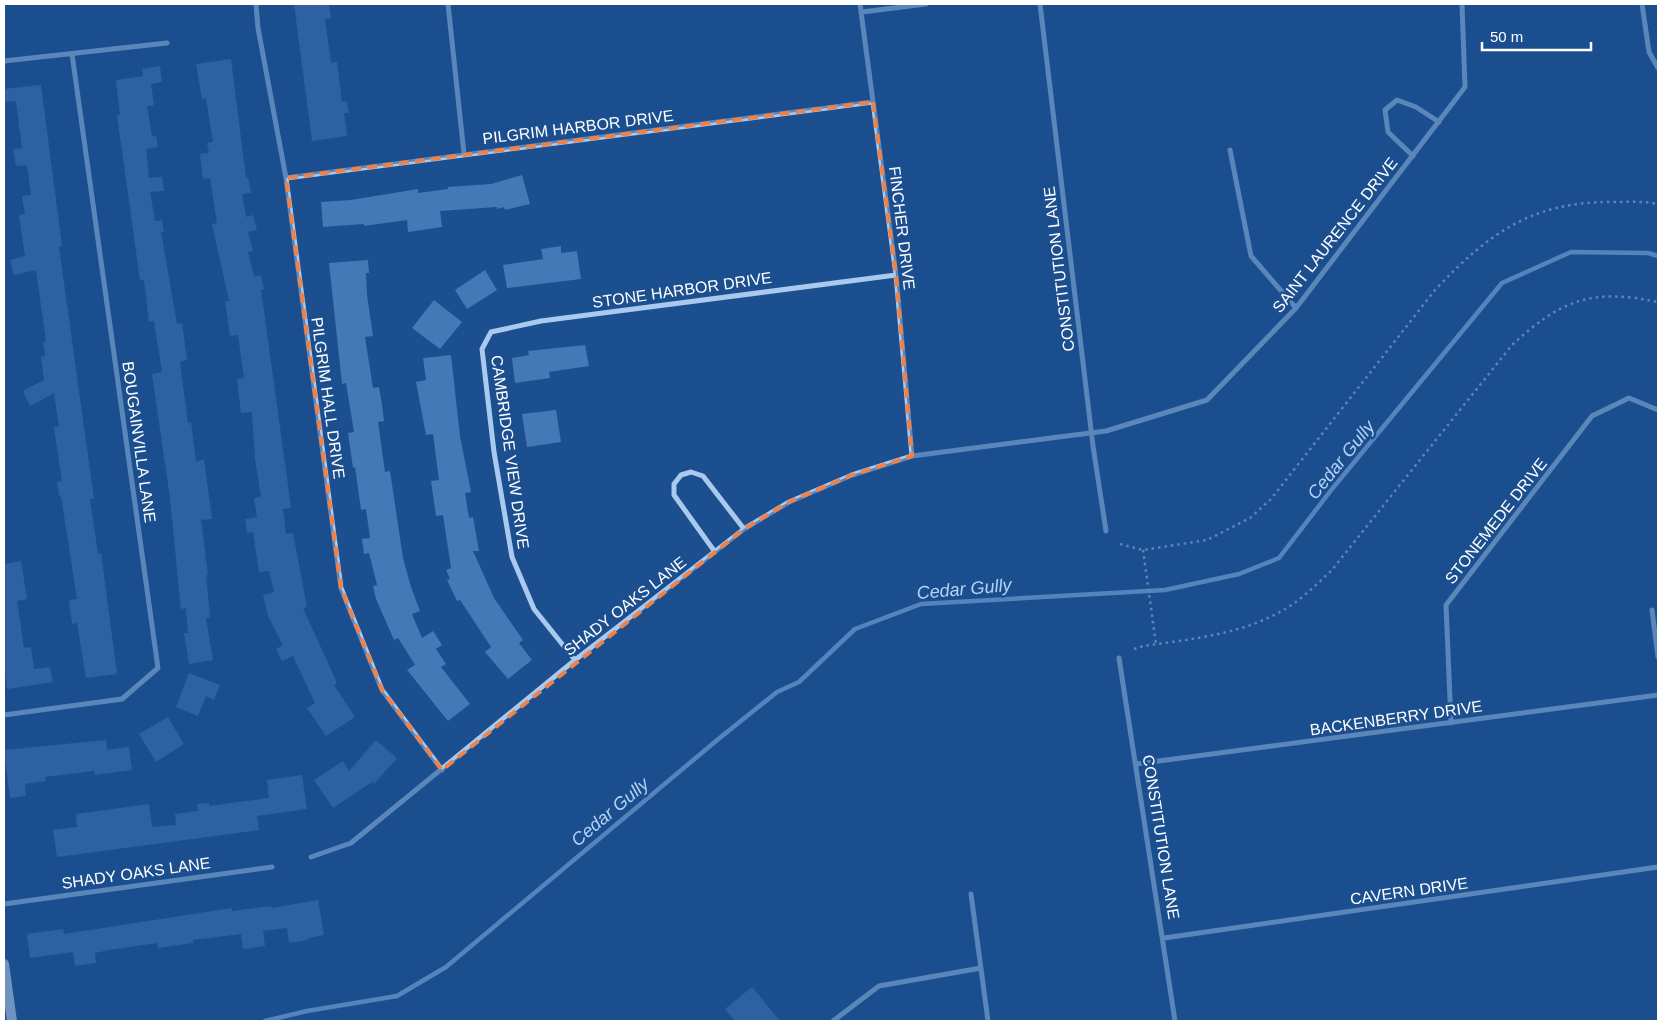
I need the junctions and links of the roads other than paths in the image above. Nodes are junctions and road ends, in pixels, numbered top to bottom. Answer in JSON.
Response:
{"nodes":[{"id":1,"x":256,"y":4,"type":"edge"},
{"id":2,"x":448,"y":4,"type":"edge"},
{"id":3,"x":860,"y":4,"type":"edge"},
{"id":4,"x":926,"y":4,"type":"edge"},
{"id":5,"x":1040,"y":4,"type":"edge"},
{"id":6,"x":1462,"y":4,"type":"edge"},
{"id":7,"x":1642,"y":4,"type":"edge"},
{"id":8,"x":862,"y":12,"type":"junction"},
{"id":9,"x":167,"y":43,"type":"dead end"},
{"id":10,"x":72,"y":54,"type":"junction"},
{"id":11,"x":4,"y":61,"type":"edge"},
{"id":12,"x":1658,"y":68,"type":"edge"},
{"id":13,"x":873,"y":102,"type":"junction"},
{"id":14,"x":1439,"y":122,"type":"junction"},
{"id":15,"x":1230,"y":150,"type":"dead end"},
{"id":16,"x":464,"y":154,"type":"junction"},
{"id":17,"x":1413,"y":156,"type":"junction"},
{"id":18,"x":286,"y":178,"type":"junction"},
{"id":19,"x":896,"y":275,"type":"junction"},
{"id":20,"x":1296,"y":308,"type":"junction"},
{"id":21,"x":482,"y":349,"type":"joint"},
{"id":22,"x":1658,"y":410,"type":"edge"},
{"id":23,"x":1092,"y":433,"type":"junction"},
{"id":24,"x":992,"y":446,"type":"joint"},
{"id":25,"x":912,"y":456,"type":"junction"},
{"id":26,"x":744,"y":530,"type":"junction"},
{"id":27,"x":1106,"y":531,"type":"dead end"},
{"id":28,"x":715,"y":552,"type":"junction"},
{"id":29,"x":1652,"y":610,"type":"dead end"},
{"id":30,"x":1658,"y":657,"type":"edge"},
{"id":31,"x":1119,"y":658,"type":"dead end"},
{"id":32,"x":575,"y":660,"type":"junction"},
{"id":33,"x":1658,"y":695,"type":"edge"},
{"id":34,"x":4,"y":715,"type":"edge"},
{"id":35,"x":1450,"y":723,"type":"junction"},
{"id":36,"x":1136,"y":764,"type":"junction"},
{"id":37,"x":442,"y":770,"type":"junction"},
{"id":38,"x":311,"y":858,"type":"dead end"},
{"id":39,"x":272,"y":867,"type":"dead end"},
{"id":40,"x":1658,"y":868,"type":"edge"},
{"id":41,"x":971,"y":894,"type":"dead end"},
{"id":42,"x":4,"y":904,"type":"edge"},
{"id":43,"x":1164,"y":938,"type":"junction"},
{"id":44,"x":4,"y":964,"type":"edge"},
{"id":45,"x":981,"y":968,"type":"junction"},
{"id":46,"x":12,"y":1021,"type":"edge"},
{"id":47,"x":833,"y":1021,"type":"edge"},
{"id":48,"x":988,"y":1021,"type":"edge"},
{"id":49,"x":1175,"y":1021,"type":"edge"}],
"edges":[{"from":1,"to":18,"type":"street","name":"PILGRIM HALL DRIVE"},
{"from":2,"to":16,"type":"street"},
{"from":3,"to":8,"type":"street","name":"FINCHER DRIVE"},
{"from":4,"to":8,"type":"street"},
{"from":5,"to":23,"type":"street","name":"CONSTITUTION LANE"},
{"from":6,"to":14,"type":"street","name":"SAINT LAURENCE DRIVE"},
{"from":7,"to":12,"type":"street"},
{"from":8,"to":13,"type":"street","name":"FINCHER DRIVE"},
{"from":9,"to":10,"type":"street"},
{"from":10,"to":11,"type":"street"},
{"from":10,"to":34,"type":"street","name":"BOUGAINVILLA LANE"},
{"from":13,"to":16,"type":"street","name":"PILGRIM HARBOR DRIVE"},
{"from":13,"to":19,"type":"street","name":"FINCHER DRIVE"},
{"from":14,"to":17,"type":"street","name":"SAINT LAURENCE DRIVE"},
{"from":14,"to":17,"type":"street"},
{"from":15,"to":20,"type":"street"},
{"from":16,"to":18,"type":"street","name":"PILGRIM HARBOR DRIVE"},
{"from":17,"to":20,"type":"street","name":"SAINT LAURENCE DRIVE"},
{"from":18,"to":37,"type":"street","name":"PILGRIM HALL DRIVE"},
{"from":19,"to":21,"type":"street","name":"STONE HARBOR DRIVE"},
{"from":19,"to":25,"type":"street","name":"FINCHER DRIVE"},
{"from":20,"to":23,"type":"street","name":"SAINT LAURENCE DRIVE"},
{"from":21,"to":32,"type":"street","name":"CAMBRIDGE VIEW DRIVE"},
{"from":22,"to":35,"type":"street","name":"STONEMEDE DRIVE"},
{"from":23,"to":24,"type":"street","name":"SAINT LAURENCE DRIVE"},
{"from":23,"to":27,"type":"street","name":"CONSTITUTION LANE"},
{"from":24,"to":25,"type":"street","name":"SHADY OAKS LANE"},
{"from":25,"to":26,"type":"street","name":"SHADY OAKS LANE"},
{"from":26,"to":28,"type":"street","name":"SHADY OAKS LANE"},
{"from":26,"to":28,"type":"street"},
{"from":28,"to":32,"type":"street","name":"SHADY OAKS LANE"},
{"from":29,"to":30,"type":"street"},
{"from":31,"to":36,"type":"street","name":"CONSTITUTION LANE"},
{"from":32,"to":37,"type":"street","name":"SHADY OAKS LANE"},
{"from":33,"to":35,"type":"street","name":"BACKENBERRY DRIVE"},
{"from":35,"to":36,"type":"street","name":"BACKENBERRY DRIVE"},
{"from":36,"to":43,"type":"street","name":"CONSTITUTION LANE"},
{"from":37,"to":38,"type":"street","name":"SHADY OAKS LANE"},
{"from":39,"to":42,"type":"street","name":"SHADY OAKS LANE"},
{"from":40,"to":43,"type":"street","name":"CAVERN DRIVE"},
{"from":41,"to":45,"type":"street"},
{"from":43,"to":49,"type":"street","name":"CONSTITUTION LANE"},
{"from":44,"to":46,"type":"main road"},
{"from":45,"to":47,"type":"street"},
{"from":45,"to":48,"type":"street"}]}
